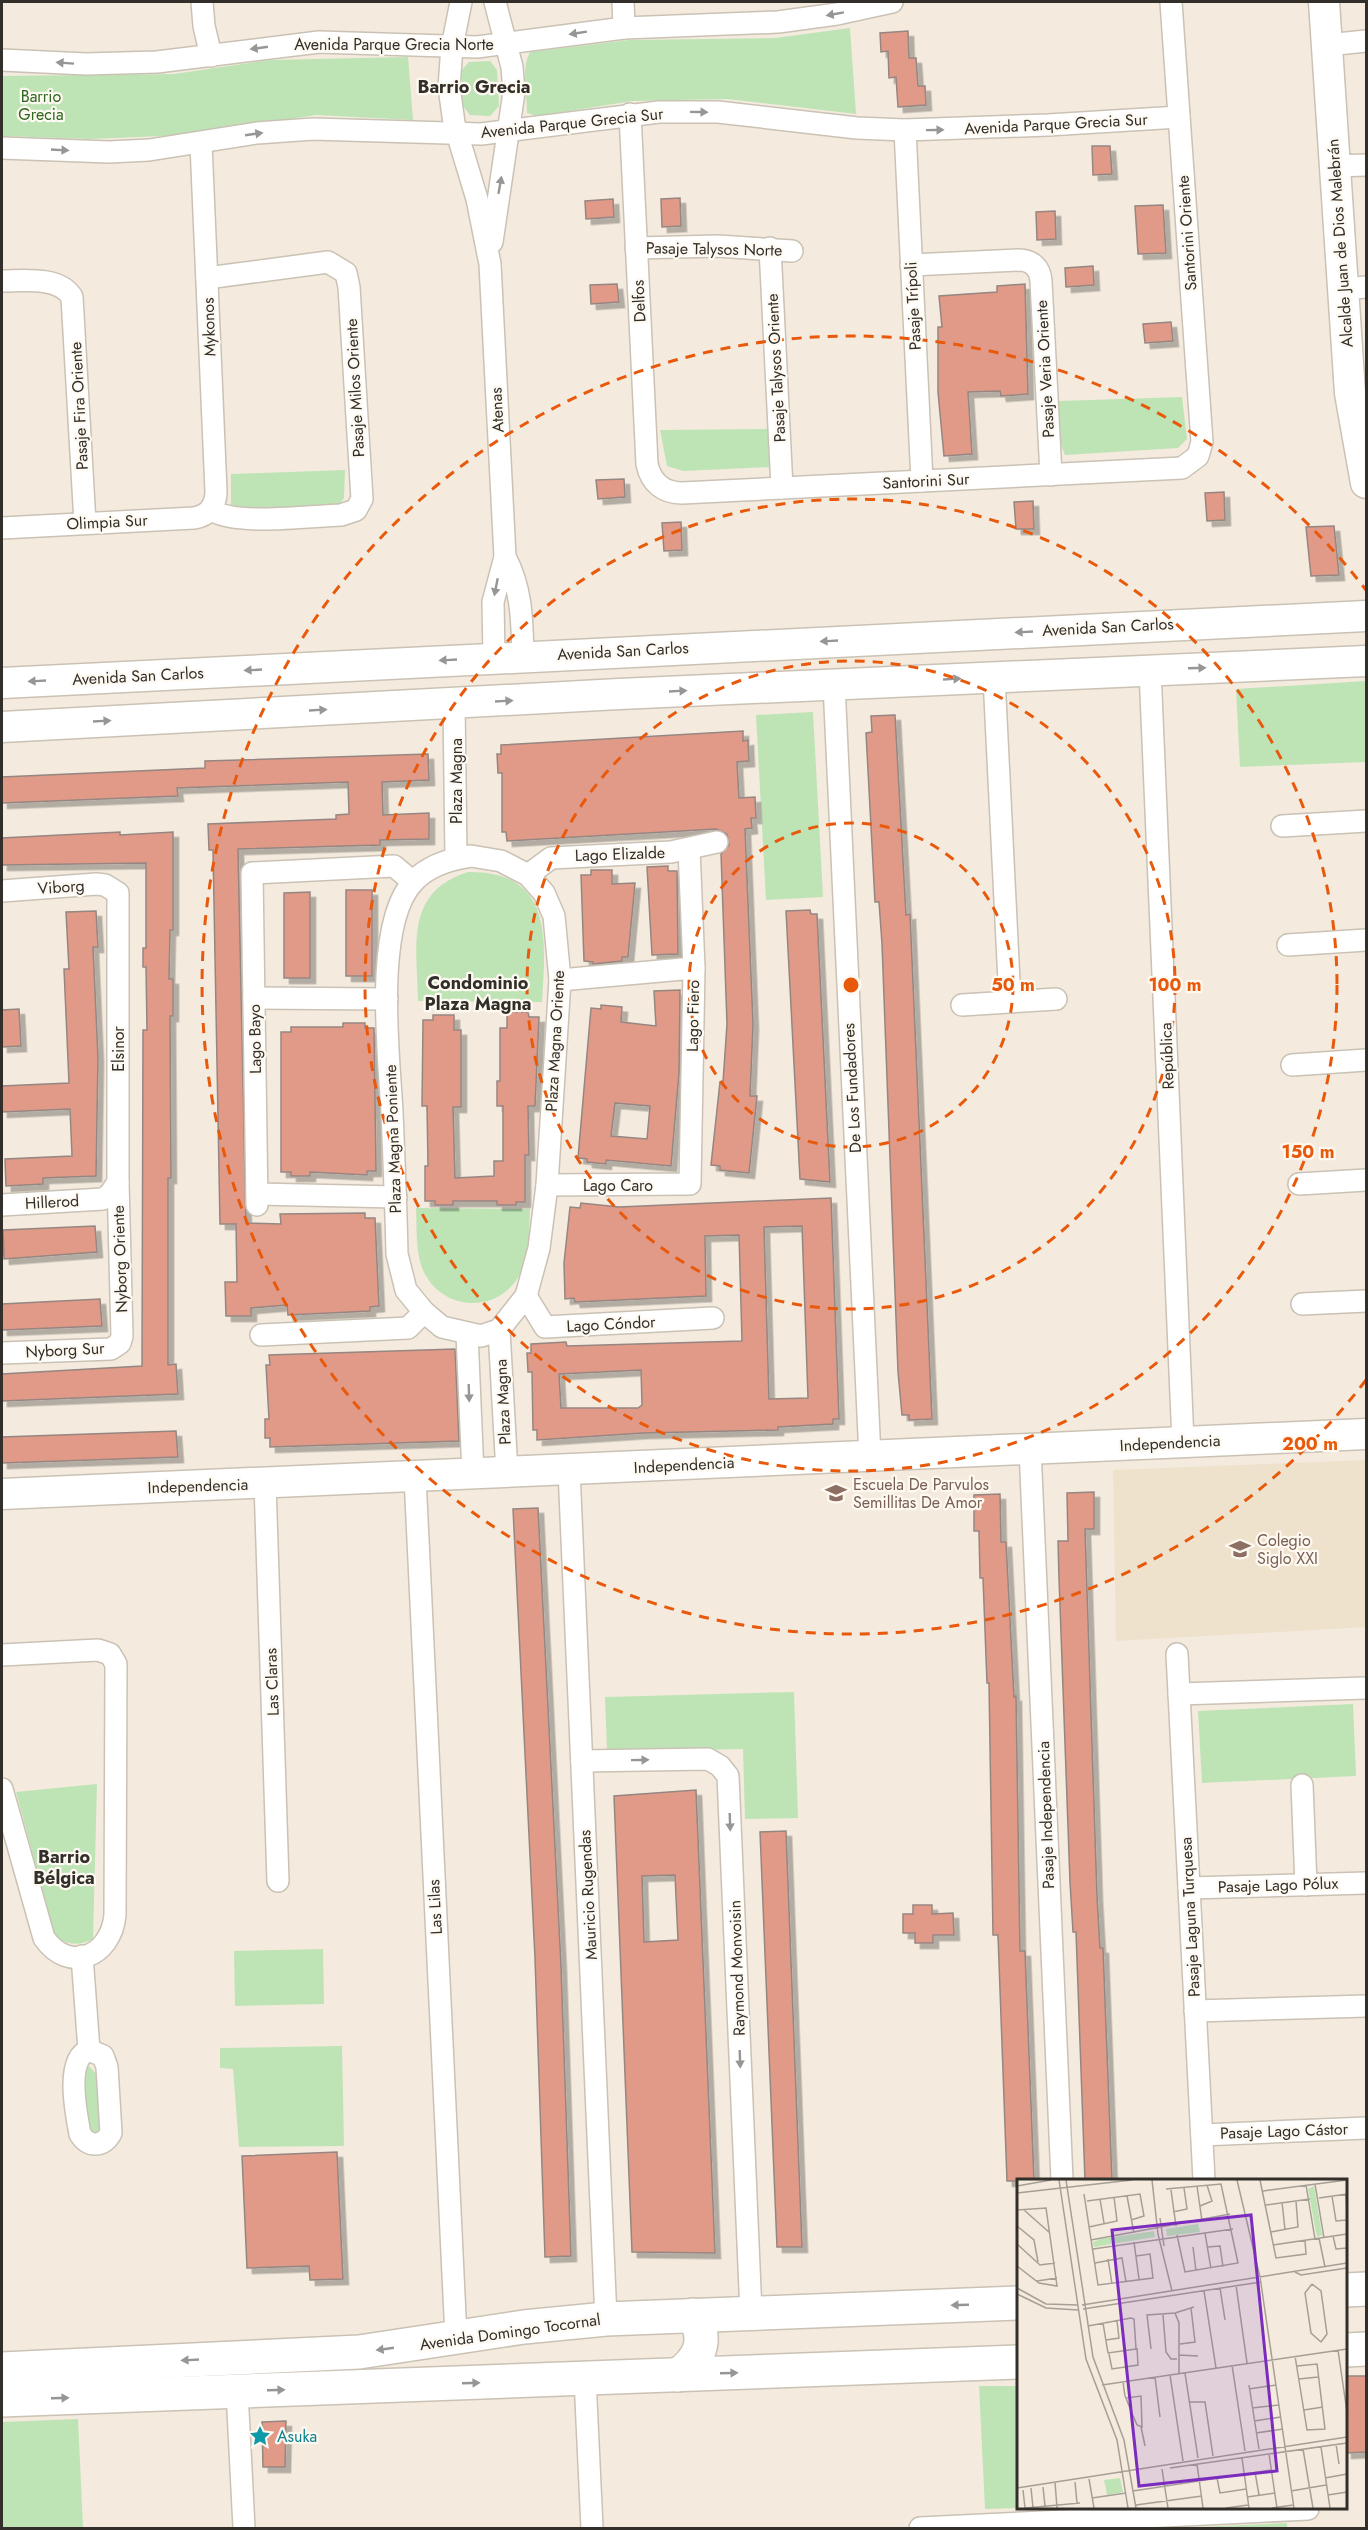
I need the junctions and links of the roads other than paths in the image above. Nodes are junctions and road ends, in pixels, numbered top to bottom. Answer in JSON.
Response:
{"nodes":[{"id":1,"x":202,"y":2,"type":"edge"},
{"id":2,"x":461,"y":2,"type":"edge"},
{"id":3,"x":495,"y":2,"type":"edge"},
{"id":4,"x":623,"y":2,"type":"edge"},
{"id":5,"x":889,"y":2,"type":"edge"},
{"id":6,"x":1171,"y":2,"type":"edge"},
{"id":7,"x":1324,"y":2,"type":"edge"},
{"id":8,"x":624,"y":28,"type":"junction"},
{"id":9,"x":1366,"y":41,"type":"edge"},
{"id":10,"x":505,"y":44,"type":"junction"},
{"id":11,"x":1327,"y":45,"type":"junction"},
{"id":12,"x":452,"y":47,"type":"junction"},
{"id":13,"x":211,"y":56,"type":"junction"},
{"id":14,"x":2,"y":60,"type":"edge"},
{"id":15,"x":630,"y":114,"type":"junction"},
{"id":16,"x":1179,"y":117,"type":"junction"},
{"id":17,"x":905,"y":130,"type":"junction"},
{"id":18,"x":510,"y":131,"type":"junction"},
{"id":19,"x":457,"y":134,"type":"junction"},
{"id":20,"x":201,"y":144,"type":"junction"},
{"id":21,"x":2,"y":148,"type":"edge"},
{"id":22,"x":1366,"y":165,"type":"edge"},
{"id":23,"x":1335,"y":166,"type":"junction"},
{"id":24,"x":636,"y":248,"type":"junction"},
{"id":25,"x":770,"y":248,"type":"junction"},
{"id":26,"x":792,"y":251,"type":"dead end"},
{"id":27,"x":490,"y":264,"type":"junction"},
{"id":28,"x":911,"y":265,"type":"junction"},
{"id":29,"x":207,"y":278,"type":"junction"},
{"id":30,"x":2,"y":281,"type":"edge"},
{"id":31,"x":1354,"y":288,"type":"edge"},
{"id":32,"x":1361,"y":425,"type":"edge"},
{"id":33,"x":1194,"y":462,"type":"joint"},
{"id":34,"x":1051,"y":475,"type":"junction"},
{"id":35,"x":922,"y":481,"type":"junction"},
{"id":36,"x":1366,"y":483,"type":"edge"},
{"id":37,"x":658,"y":485,"type":"joint"},
{"id":38,"x":782,"y":488,"type":"junction"},
{"id":39,"x":211,"y":510,"type":"junction"},
{"id":40,"x":85,"y":524,"type":"junction"},
{"id":41,"x":2,"y":528,"type":"edge"},
{"id":42,"x":505,"y":557,"type":"junction"},
{"id":43,"x":1366,"y":615,"type":"edge"},
{"id":44,"x":1309,"y":618,"type":"junction"},
{"id":45,"x":1245,"y":621,"type":"junction"},
{"id":46,"x":509,"y":656,"type":"junction"},
{"id":47,"x":1254,"y":659,"type":"junction"},
{"id":48,"x":1366,"y":661,"type":"edge"},
{"id":49,"x":360,"y":664,"type":"junction"},
{"id":50,"x":1150,"y":670,"type":"junction"},
{"id":51,"x":994,"y":676,"type":"junction"},
{"id":52,"x":2,"y":683,"type":"edge"},
{"id":53,"x":834,"y":684,"type":"junction"},
{"id":54,"x":454,"y":703,"type":"junction"},
{"id":55,"x":362,"y":708,"type":"junction"},
{"id":56,"x":2,"y":727,"type":"edge"},
{"id":57,"x":1366,"y":821,"type":"edge"},
{"id":58,"x":1282,"y":826,"type":"dead end"},
{"id":59,"x":717,"y":842,"type":"dead end"},
{"id":60,"x":689,"y":849,"type":"junction"},
{"id":61,"x":456,"y":858,"type":"junction"},
{"id":62,"x":528,"y":875,"type":"junction"},
{"id":63,"x":413,"y":882,"type":"junction"},
{"id":64,"x":2,"y":891,"type":"edge"},
{"id":65,"x":118,"y":892,"type":"joint"},
{"id":66,"x":1366,"y":940,"type":"edge"},
{"id":67,"x":1288,"y":945,"type":"dead end"},
{"id":68,"x":694,"y":968,"type":"junction"},
{"id":69,"x":560,"y":980,"type":"junction"},
{"id":70,"x":254,"y":998,"type":"junction"},
{"id":71,"x":387,"y":999,"type":"junction"},
{"id":72,"x":1056,"y":999,"type":"dead end"},
{"id":73,"x":1010,"y":1002,"type":"junction"},
{"id":74,"x":962,"y":1005,"type":"dead end"},
{"id":75,"x":1366,"y":1060,"type":"edge"},
{"id":76,"x":1292,"y":1065,"type":"dead end"},
{"id":77,"x":1366,"y":1180,"type":"edge"},
{"id":78,"x":118,"y":1182,"type":"junction"},
{"id":79,"x":690,"y":1184,"type":"joint"},
{"id":80,"x":1299,"y":1184,"type":"dead end"},
{"id":81,"x":547,"y":1185,"type":"junction"},
{"id":82,"x":396,"y":1197,"type":"junction"},
{"id":83,"x":2,"y":1205,"type":"edge"},
{"id":84,"x":526,"y":1296,"type":"junction"},
{"id":85,"x":1366,"y":1301,"type":"edge"},
{"id":86,"x":1302,"y":1304,"type":"dead end"},
{"id":87,"x":424,"y":1312,"type":"junction"},
{"id":88,"x":714,"y":1315,"type":"dead end"},
{"id":89,"x":499,"y":1330,"type":"junction"},
{"id":90,"x":467,"y":1334,"type":"junction"},
{"id":91,"x":261,"y":1335,"type":"dead end"},
{"id":92,"x":122,"y":1336,"type":"joint"},
{"id":93,"x":2,"y":1353,"type":"edge"},
{"id":94,"x":1366,"y":1434,"type":"edge"},
{"id":95,"x":1183,"y":1442,"type":"junction"},
{"id":96,"x":1030,"y":1449,"type":"junction"},
{"id":97,"x":870,"y":1456,"type":"junction"},
{"id":98,"x":569,"y":1470,"type":"junction"},
{"id":99,"x":507,"y":1473,"type":"junction"},
{"id":100,"x":473,"y":1474,"type":"junction"},
{"id":101,"x":415,"y":1477,"type":"junction"},
{"id":102,"x":265,"y":1483,"type":"junction"},
{"id":103,"x":2,"y":1494,"type":"edge"},
{"id":104,"x":1177,"y":1654,"type":"dead end"},
{"id":105,"x":2,"y":1655,"type":"edge"},
{"id":106,"x":1366,"y":1688,"type":"edge"},
{"id":107,"x":1179,"y":1694,"type":"junction"},
{"id":108,"x":582,"y":1761,"type":"junction"},
{"id":109,"x":1302,"y":1785,"type":"dead end"},
{"id":110,"x":2,"y":1788,"type":"edge"},
{"id":111,"x":278,"y":1881,"type":"dead end"},
{"id":112,"x":1366,"y":1883,"type":"edge"},
{"id":113,"x":1306,"y":1885,"type":"junction"},
{"id":114,"x":1189,"y":1888,"type":"junction"},
{"id":115,"x":82,"y":1956,"type":"junction"},
{"id":116,"x":1366,"y":2006,"type":"edge"},
{"id":117,"x":1195,"y":2011,"type":"junction"},
{"id":118,"x":89,"y":2050,"type":"dead end"},
{"id":119,"x":1366,"y":2128,"type":"edge"},
{"id":120,"x":1202,"y":2135,"type":"junction"},
{"id":121,"x":1062,"y":2179,"type":"edge"},
{"id":122,"x":1204,"y":2179,"type":"edge"},
{"id":123,"x":1366,"y":2289,"type":"edge"},
{"id":124,"x":1347,"y":2290,"type":"edge"},
{"id":125,"x":1017,"y":2302,"type":"edge"},
{"id":126,"x":751,"y":2313,"type":"junction"},
{"id":127,"x":693,"y":2315,"type":"junction"},
{"id":128,"x":606,"y":2319,"type":"junction"},
{"id":129,"x":456,"y":2337,"type":"junction"},
{"id":130,"x":1366,"y":2349,"type":"edge"},
{"id":131,"x":1347,"y":2350,"type":"edge"},
{"id":132,"x":1017,"y":2362,"type":"edge"},
{"id":133,"x":2,"y":2369,"type":"edge"},
{"id":134,"x":678,"y":2375,"type":"junction"},
{"id":135,"x":585,"y":2378,"type":"junction"},
{"id":136,"x":237,"y":2391,"type":"junction"},
{"id":137,"x":2,"y":2400,"type":"edge"},
{"id":138,"x":1308,"y":2515,"type":"edge"},
{"id":139,"x":1038,"y":2520,"type":"edge"},
{"id":140,"x":1151,"y":2523,"type":"edge"},
{"id":141,"x":244,"y":2529,"type":"edge"},
{"id":142,"x":592,"y":2529,"type":"edge"},
{"id":143,"x":920,"y":2529,"type":"edge"}],
"edges":[{"from":1,"to":13,"type":"street"},
{"from":2,"to":12,"type":"street","name":"Atenas"},
{"from":3,"to":10,"type":"street","name":"Atenas"},
{"from":4,"to":8,"type":"street"},
{"from":5,"to":8,"type":"street","name":"Avenida Parque Grecia Norte","one_way":true},
{"from":6,"to":16,"type":"street","name":"Santorini Oriente"},
{"from":7,"to":11,"type":"main road","name":"Alcalde Juan de Dios Malebrán"},
{"from":8,"to":10,"type":"street","name":"Avenida Parque Grecia Norte","one_way":true},
{"from":9,"to":11,"type":"street"},
{"from":10,"to":12,"type":"street","name":"Avenida Parque Grecia Norte"},
{"from":10,"to":18,"type":"street","name":"Atenas"},
{"from":11,"to":23,"type":"main road","name":"Alcalde Juan de Dios Malebrán"},
{"from":12,"to":13,"type":"street","name":"Avenida Parque Grecia Norte","one_way":true},
{"from":12,"to":19,"type":"street","name":"Atenas"},
{"from":13,"to":14,"type":"street","name":"Avenida Parque Grecia Norte","one_way":true},
{"from":15,"to":17,"type":"street","name":"Avenida Parque Grecia Sur","one_way":true},
{"from":15,"to":18,"type":"street","name":"Avenida Parque Grecia Sur"},
{"from":15,"to":24,"type":"street","name":"Delfos"},
{"from":17,"to":16,"type":"street","name":"Avenida Parque Grecia Sur","one_way":true},
{"from":16,"to":33,"type":"street","name":"Santorini Oriente"},
{"from":17,"to":28,"type":"street","name":"Pasaje Trípoli"},
{"from":18,"to":19,"type":"street","name":"Avenida Parque Grecia Sur"},
{"from":27,"to":18,"type":"street","name":"Atenas","one_way":true},
{"from":20,"to":19,"type":"street","name":"Avenida Parque Grecia Sur","one_way":true},
{"from":19,"to":27,"type":"street","name":"Atenas"},
{"from":21,"to":20,"type":"street","name":"Avenida Parque Grecia Sur","one_way":true},
{"from":20,"to":29,"type":"street","name":"Mykonos"},
{"from":22,"to":23,"type":"street"},
{"from":23,"to":31,"type":"main road","name":"Alcalde Juan de Dios Malebrán"},
{"from":24,"to":25,"type":"street","name":"Pasaje Talysos Norte"},
{"from":24,"to":37,"type":"street","name":"Delfos"},
{"from":25,"to":26,"type":"street","name":"Pasaje Talysos Norte"},
{"from":25,"to":38,"type":"street","name":"Pasaje Talysos Oriente"},
{"from":27,"to":42,"type":"street","name":"Atenas"},
{"from":28,"to":34,"type":"street","name":"Pasaje Veria Oriente"},
{"from":28,"to":35,"type":"street","name":"Pasaje Trípoli"},
{"from":29,"to":39,"type":"street","name":"Mykonos"},
{"from":29,"to":39,"type":"street","name":"Pasaje Milos Oriente"},
{"from":30,"to":40,"type":"street","name":"Pasaje Fira Oriente"},
{"from":31,"to":32,"type":"main road","name":"Alcalde Juan de Dios Malebrán"},
{"from":32,"to":36,"type":"main road","name":"Alcalde Juan de Dios Malebrán"},
{"from":33,"to":34,"type":"street","name":"Santorini Sur"},
{"from":34,"to":35,"type":"street","name":"Santorini Sur"},
{"from":35,"to":38,"type":"street","name":"Santorini Sur"},
{"from":37,"to":38,"type":"street","name":"Santorini Sur"},
{"from":39,"to":40,"type":"street","name":"Olimpia Sur"},
{"from":40,"to":41,"type":"street","name":"Olimpia Sur"},
{"from":42,"to":46,"type":"street","name":"Atenas","one_way":true},
{"from":42,"to":46,"type":"street","name":"Atenas"},
{"from":43,"to":44,"type":"main road","name":"Avenida San Carlos"},
{"from":44,"to":45,"type":"main road","name":"Avenida San Carlos"},
{"from":44,"to":47,"type":"main road"},
{"from":45,"to":46,"type":"main road","name":"Avenida San Carlos","one_way":true},
{"from":45,"to":47,"type":"main road"},
{"from":46,"to":49,"type":"main road","name":"Avenida San Carlos","one_way":true},
{"from":47,"to":48,"type":"main road"},
{"from":50,"to":47,"type":"main road","one_way":true},
{"from":49,"to":52,"type":"main road","name":"Avenida San Carlos","one_way":true},
{"from":49,"to":55,"type":"main road"},
{"from":50,"to":51,"type":"main road"},
{"from":50,"to":95,"type":"street","name":"República"},
{"from":53,"to":51,"type":"main road","one_way":true},
{"from":51,"to":73,"type":"street"},
{"from":54,"to":53,"type":"main road","one_way":true},
{"from":53,"to":97,"type":"street","name":"De Los Fundadores"},
{"from":54,"to":55,"type":"main road"},
{"from":54,"to":61,"type":"street","name":"Plaza Magna"},
{"from":56,"to":55,"type":"main road","one_way":true},
{"from":57,"to":58,"type":"street"},
{"from":59,"to":60,"type":"street","name":"Lago Elizalde"},
{"from":60,"to":62,"type":"street","name":"Lago Elizalde"},
{"from":60,"to":68,"type":"street","name":"Lago Fiero"},
{"from":61,"to":62,"type":"street","name":"Plaza Magna Oriente"},
{"from":61,"to":63,"type":"street","name":"Plaza Magna Oriente"},
{"from":62,"to":69,"type":"street","name":"Plaza Magna Oriente"},
{"from":63,"to":70,"type":"street","name":"Lago Bayo"},
{"from":63,"to":71,"type":"street","name":"Plaza Magna Poniente"},
{"from":64,"to":65,"type":"street","name":"Viborg"},
{"from":65,"to":78,"type":"street","name":"Elsinor"},
{"from":66,"to":67,"type":"street"},
{"from":68,"to":69,"type":"street"},
{"from":68,"to":79,"type":"street","name":"Lago Fiero"},
{"from":69,"to":81,"type":"street","name":"Plaza Magna Oriente"},
{"from":70,"to":71,"type":"street"},
{"from":70,"to":82,"type":"street","name":"Lago Bayo"},
{"from":71,"to":82,"type":"street","name":"Plaza Magna Poniente"},
{"from":72,"to":73,"type":"street"},
{"from":73,"to":74,"type":"street"},
{"from":75,"to":76,"type":"street"},
{"from":77,"to":80,"type":"street"},
{"from":78,"to":83,"type":"street","name":"Hillerod"},
{"from":78,"to":92,"type":"street","name":"Nyborg Oriente"},
{"from":79,"to":81,"type":"street","name":"Lago Caro"},
{"from":81,"to":84,"type":"street","name":"Plaza Magna Oriente"},
{"from":82,"to":87,"type":"street","name":"Plaza Magna Poniente"},
{"from":84,"to":88,"type":"street","name":"Lago Cóndor"},
{"from":84,"to":89,"type":"street","name":"Plaza Magna Oriente"},
{"from":85,"to":86,"type":"street"},
{"from":87,"to":90,"type":"street","name":"Plaza Magna Poniente"},
{"from":87,"to":91,"type":"street"},
{"from":89,"to":90,"type":"street","name":"Plaza Magna Poniente"},
{"from":89,"to":99,"type":"street","name":"Plaza Magna"},
{"from":90,"to":100,"type":"street","name":"Plaza Magna","one_way":true},
{"from":92,"to":93,"type":"street","name":"Nyborg Sur"},
{"from":94,"to":95,"type":"main road","name":"Independencia"},
{"from":95,"to":96,"type":"main road","name":"Independencia"},
{"from":96,"to":97,"type":"main road","name":"Independencia"},
{"from":96,"to":121,"type":"street","name":"Pasaje Independencia"},
{"from":97,"to":98,"type":"main road","name":"Independencia"},
{"from":98,"to":99,"type":"main road","name":"Independencia"},
{"from":98,"to":108,"type":"street","name":"Mauricio Rugendas"},
{"from":99,"to":100,"type":"main road","name":"Independencia"},
{"from":100,"to":101,"type":"main road","name":"Independencia"},
{"from":101,"to":102,"type":"main road","name":"Independencia"},
{"from":101,"to":129,"type":"street","name":"Las Lilas"},
{"from":102,"to":103,"type":"main road","name":"Independencia"},
{"from":102,"to":111,"type":"street","name":"Las Claras"},
{"from":104,"to":107,"type":"street","name":"Pasaje Laguna Turquesa"},
{"from":105,"to":115,"type":"street"},
{"from":106,"to":107,"type":"street"},
{"from":107,"to":114,"type":"street","name":"Pasaje Laguna Turquesa"},
{"from":108,"to":126,"type":"street","name":"Raymond Monvoisin","one_way":true},
{"from":108,"to":128,"type":"street","name":"Mauricio Rugendas"},
{"from":109,"to":113,"type":"street"},
{"from":110,"to":115,"type":"street"},
{"from":112,"to":113,"type":"street","name":"Pasaje Lago Pólux"},
{"from":113,"to":114,"type":"street","name":"Pasaje Lago Pólux"},
{"from":114,"to":117,"type":"street","name":"Pasaje Laguna Turquesa"},
{"from":115,"to":118,"type":"street"},
{"from":116,"to":117,"type":"street"},
{"from":117,"to":120,"type":"street","name":"Pasaje Laguna Turquesa"},
{"from":119,"to":120,"type":"street","name":"Pasaje Lago Cástor"},
{"from":120,"to":122,"type":"street","name":"Pasaje Laguna Turquesa"},
{"from":123,"to":124,"type":"main road"},
{"from":125,"to":126,"type":"main road","name":"Avenida Domingo Tocornal","one_way":true},
{"from":126,"to":127,"type":"main road","name":"Avenida Domingo Tocornal"},
{"from":127,"to":128,"type":"main road","name":"Avenida Domingo Tocornal"},
{"from":127,"to":134,"type":"main road"},
{"from":128,"to":129,"type":"main road","name":"Avenida Domingo Tocornal"},
{"from":129,"to":133,"type":"main road","name":"Avenida Domingo Tocornal","one_way":true},
{"from":130,"to":131,"type":"main road"},
{"from":134,"to":132,"type":"main road","one_way":true},
{"from":134,"to":135,"type":"main road"},
{"from":136,"to":135,"type":"main road","one_way":true},
{"from":135,"to":142,"type":"street"},
{"from":137,"to":136,"type":"main road","one_way":true},
{"from":136,"to":141,"type":"street"},
{"from":138,"to":140,"type":"street"},
{"from":139,"to":140,"type":"street"},
{"from":139,"to":143,"type":"street"}]}
